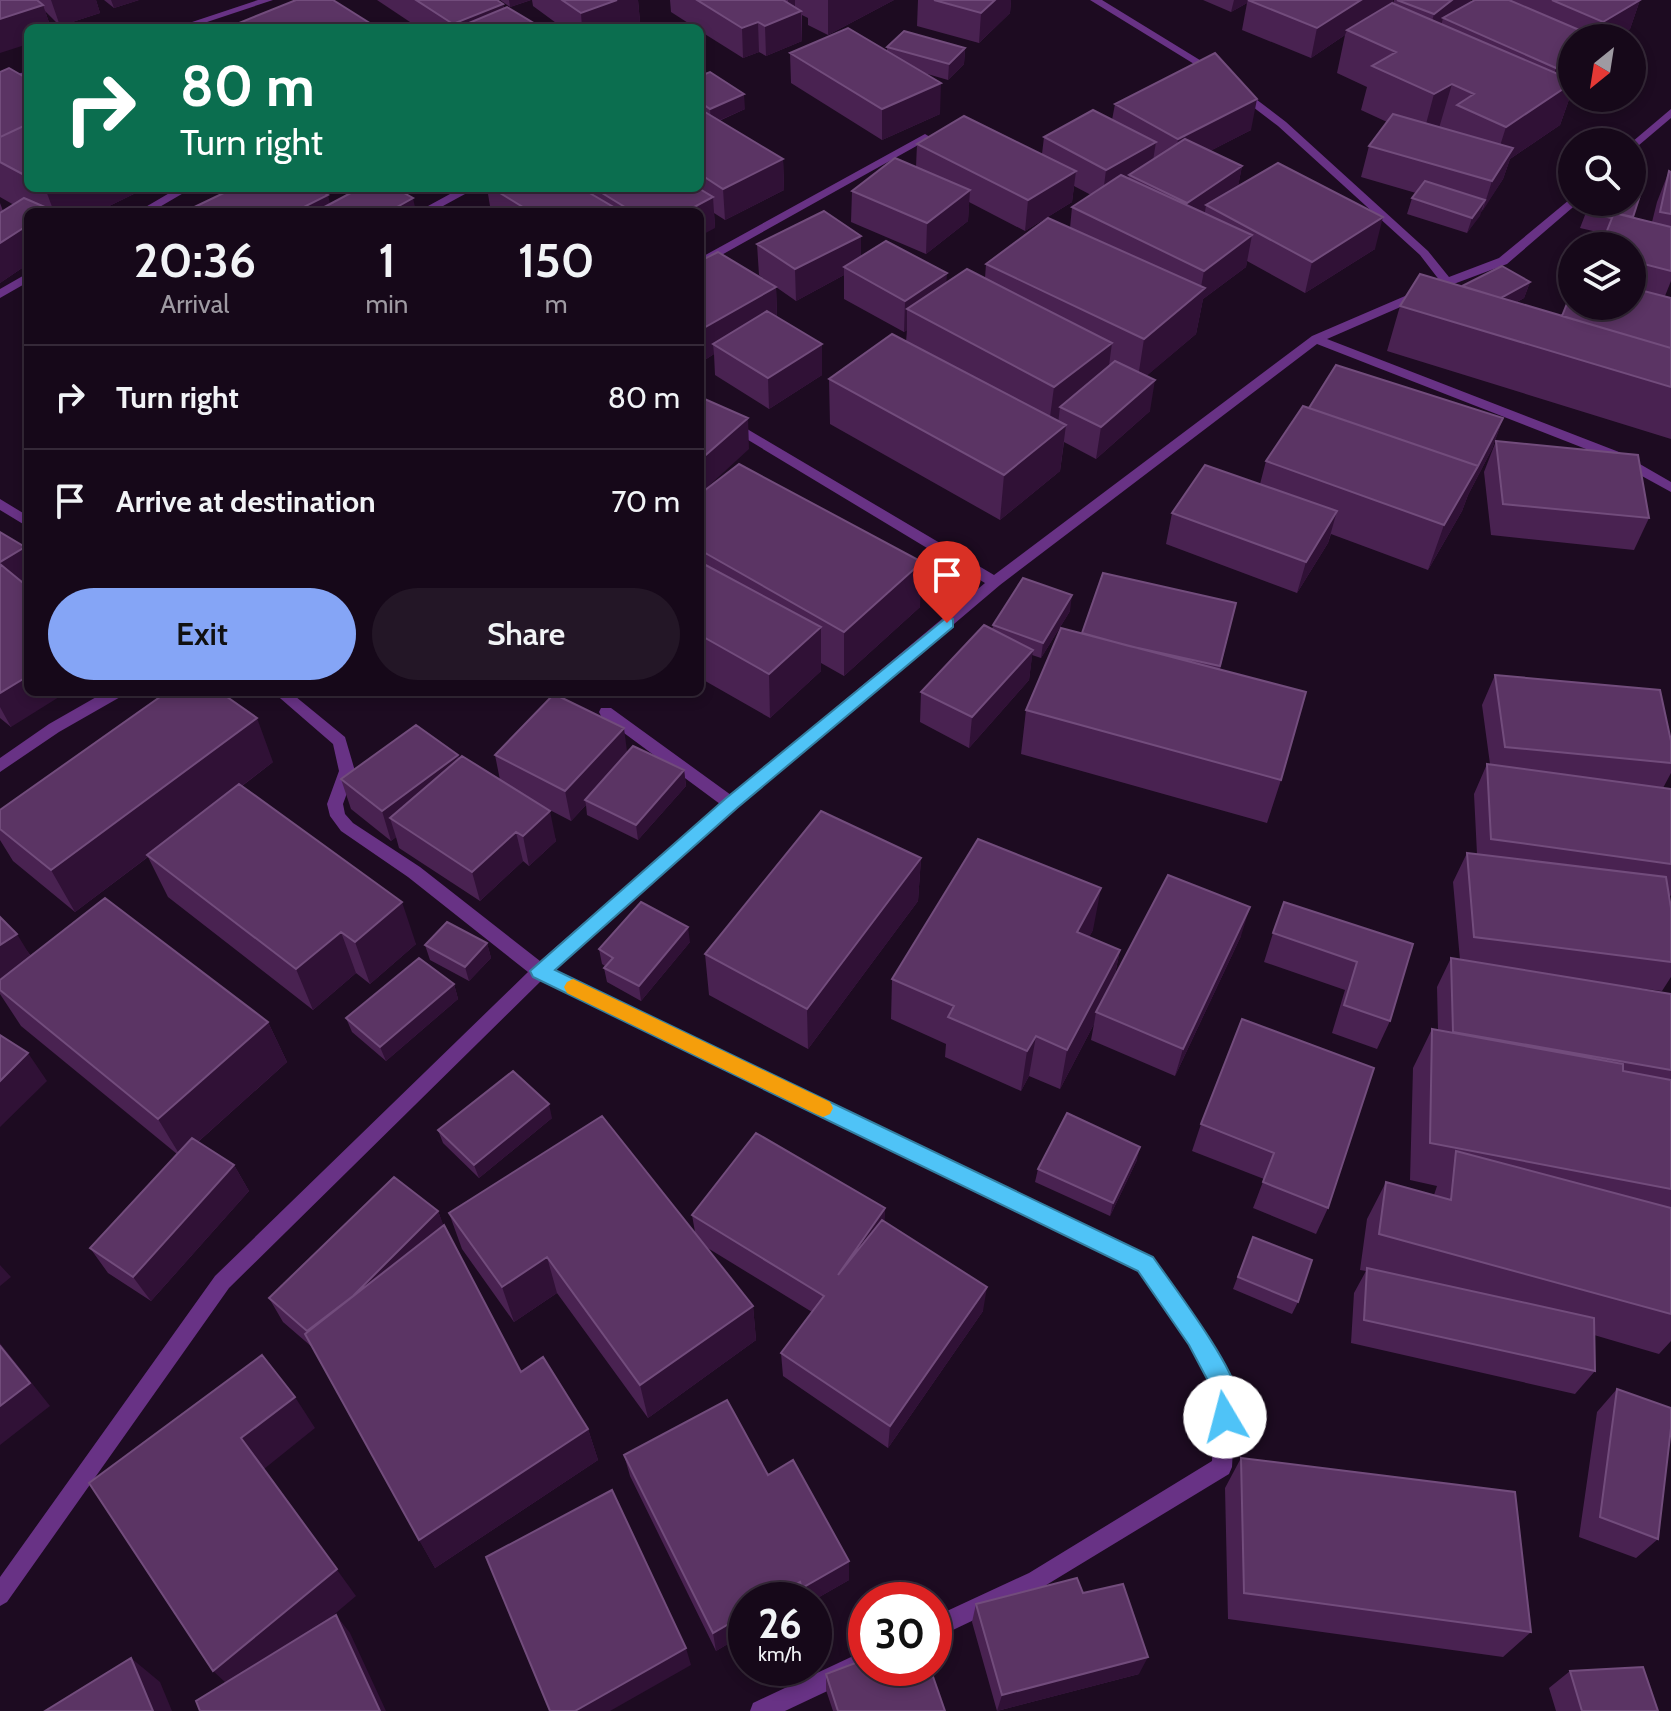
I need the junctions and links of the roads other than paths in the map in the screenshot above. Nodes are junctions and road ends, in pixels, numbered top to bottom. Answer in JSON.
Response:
{"nodes":[{"id":1,"x":268,"y":0,"type":"edge"},
{"id":2,"x":1095,"y":0,"type":"edge"},
{"id":3,"x":192,"y":24,"type":"edge"},
{"id":4,"x":24,"y":75,"type":"edge"},
{"id":5,"x":1223,"y":78,"type":"edge"},
{"id":6,"x":0,"y":82,"type":"edge"},
{"id":7,"x":1235,"y":87,"type":"edge"},
{"id":8,"x":1671,"y":112,"type":"edge"},
{"id":9,"x":1646,"y":135,"type":"edge"},
{"id":10,"x":925,"y":137,"type":"edge"},
{"id":11,"x":179,"y":192,"type":"edge"},
{"id":12,"x":462,"y":192,"type":"edge"},
{"id":13,"x":150,"y":208,"type":"edge"},
{"id":14,"x":431,"y":208,"type":"edge"},
{"id":15,"x":1558,"y":215,"type":"edge"},
{"id":16,"x":704,"y":261,"type":"edge"},
{"id":17,"x":24,"y":279,"type":"edge"},
{"id":18,"x":1447,"y":282,"type":"junction"},
{"id":19,"x":0,"y":294,"type":"edge"},
{"id":20,"x":1316,"y":339,"type":"junction"},
{"id":21,"x":704,"y":407,"type":"edge"},
{"id":22,"x":1671,"y":488,"type":"edge"},
{"id":23,"x":0,"y":504,"type":"edge"},
{"id":24,"x":24,"y":519,"type":"edge"},
{"id":25,"x":995,"y":582,"type":"junction"},
{"id":26,"x":110,"y":696,"type":"edge"},
{"id":27,"x":285,"y":696,"type":"edge"},
{"id":28,"x":606,"y":712,"type":"dead end"},
{"id":29,"x":0,"y":766,"type":"edge"},
{"id":30,"x":731,"y":804,"type":"junction"},
{"id":31,"x":540,"y":971,"type":"junction"},
{"id":32,"x":0,"y":1595,"type":"edge"},
{"id":33,"x":952,"y":1620,"type":"edge"},
{"id":34,"x":848,"y":1670,"type":"edge"},
{"id":35,"x":761,"y":1711,"type":"edge"}],
"edges":[{"from":1,"to":3,"type":"street"},
{"from":2,"to":5,"type":"street"},
{"from":4,"to":6,"type":"street"},
{"from":7,"to":18,"type":"street"},
{"from":8,"to":9,"type":"street"},
{"from":10,"to":16,"type":"street"},
{"from":11,"to":13,"type":"street"},
{"from":12,"to":14,"type":"street"},
{"from":15,"to":18,"type":"street"},
{"from":17,"to":19,"type":"street"},
{"from":18,"to":20,"type":"street"},
{"from":20,"to":22,"type":"street"},
{"from":20,"to":25,"type":"street"},
{"from":21,"to":25,"type":"street"},
{"from":23,"to":24,"type":"street"},
{"from":25,"to":30,"type":"street"},
{"from":26,"to":29,"type":"street"},
{"from":27,"to":31,"type":"street"},
{"from":28,"to":30,"type":"street"},
{"from":30,"to":31,"type":"street"},
{"from":31,"to":32,"type":"street"},
{"from":31,"to":33,"type":"street"},
{"from":34,"to":35,"type":"street"}]}
